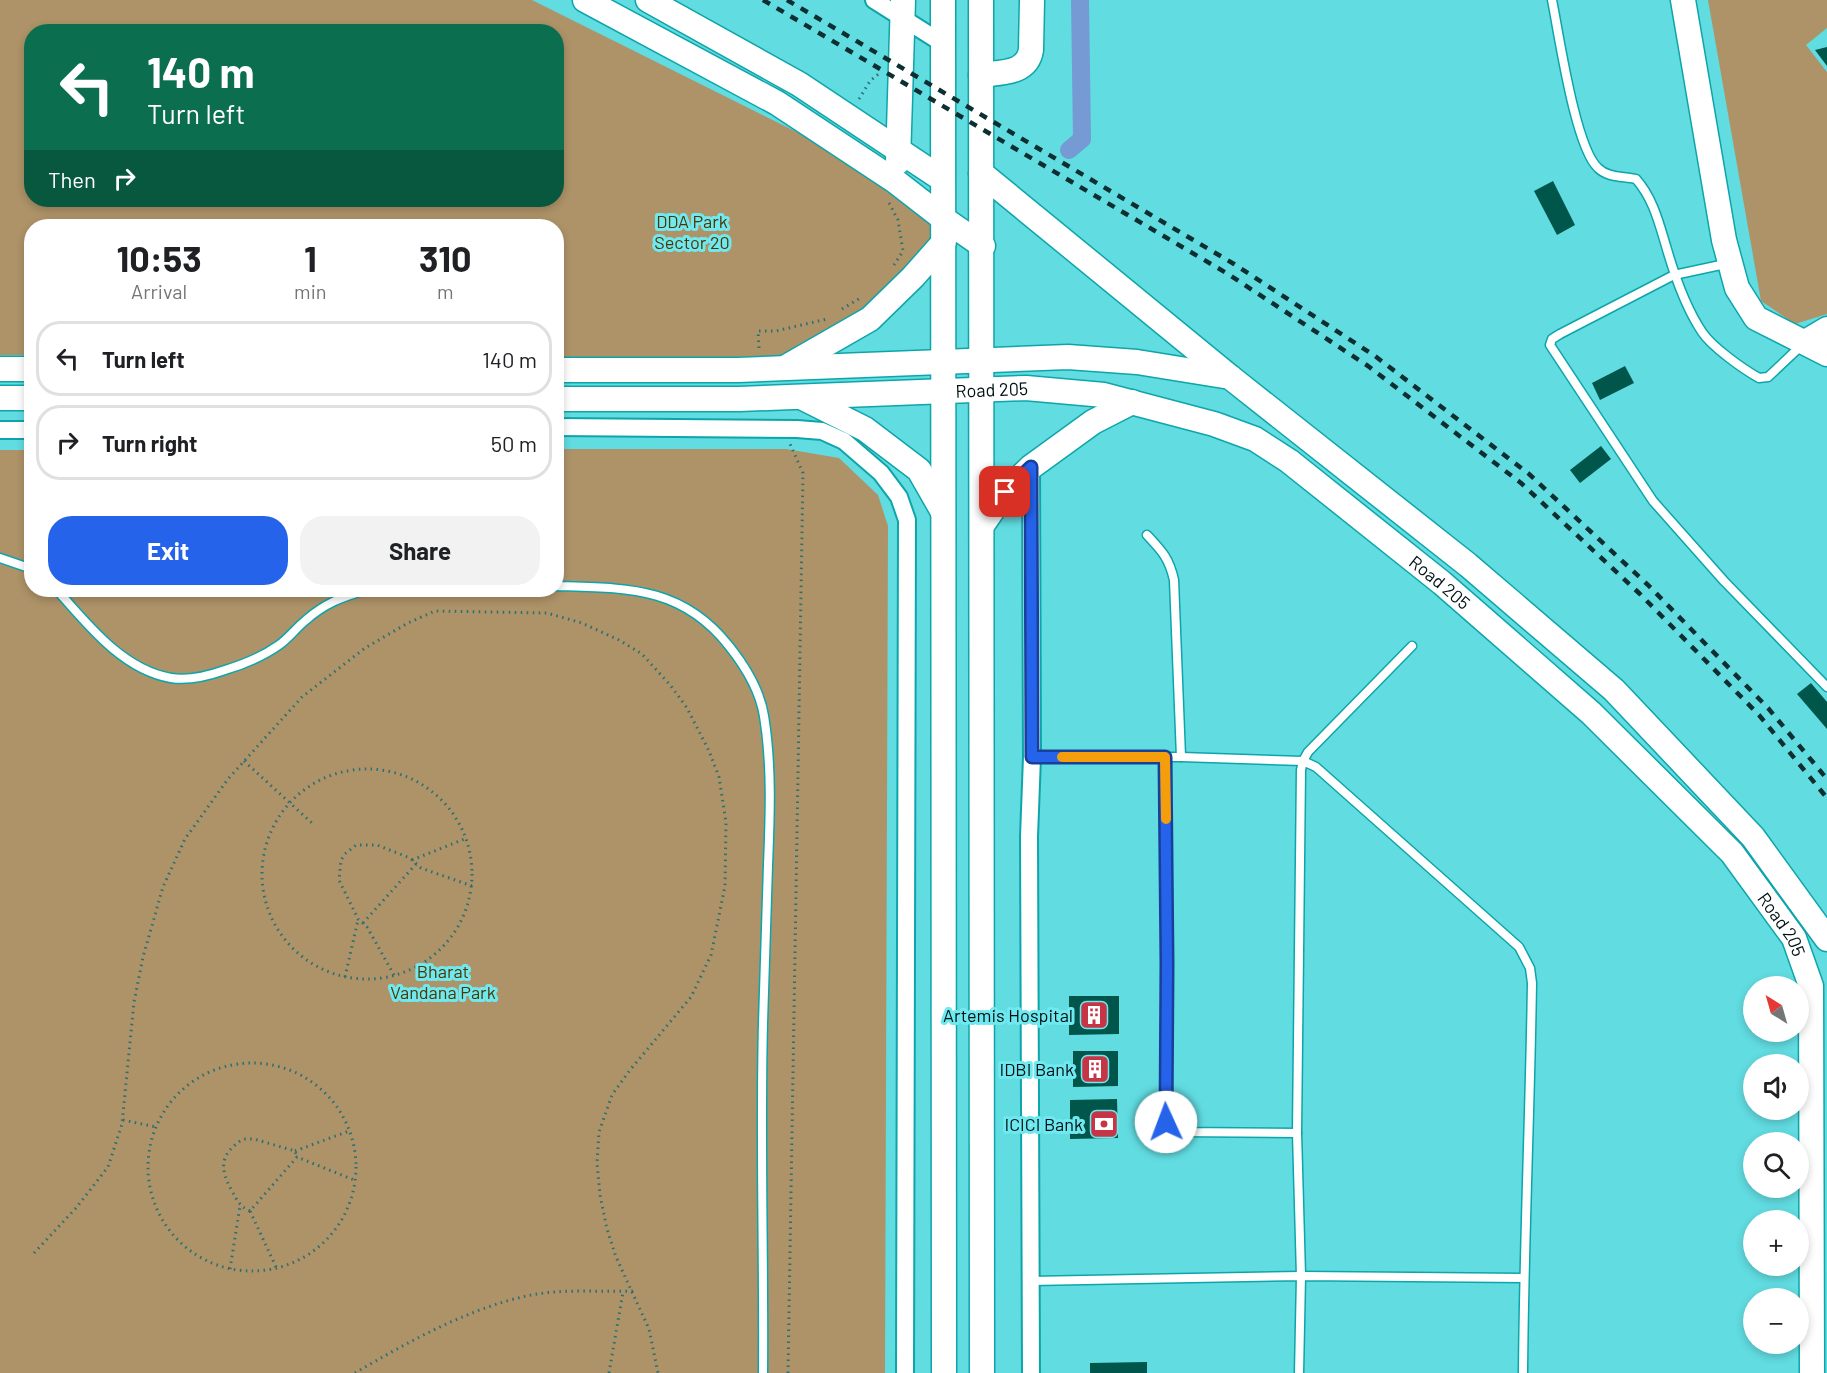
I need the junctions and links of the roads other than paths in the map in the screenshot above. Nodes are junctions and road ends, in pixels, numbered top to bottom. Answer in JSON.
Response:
{"nodes":[{"id":1,"x":585,"y":0,"type":"edge"},
{"id":2,"x":648,"y":0,"type":"edge"},
{"id":3,"x":874,"y":0,"type":"edge"},
{"id":4,"x":943,"y":0,"type":"edge"},
{"id":5,"x":981,"y":0,"type":"edge"},
{"id":6,"x":1032,"y":0,"type":"edge"},
{"id":7,"x":1552,"y":0,"type":"edge"},
{"id":8,"x":1683,"y":0,"type":"edge"},
{"id":9,"x":903,"y":9,"type":"edge"},
{"id":10,"x":942,"y":44,"type":"junction"},
{"id":11,"x":981,"y":75,"type":"junction"},
{"id":12,"x":899,"y":151,"type":"junction"},
{"id":13,"x":981,"y":172,"type":"junction"},
{"id":14,"x":942,"y":179,"type":"junction"},
{"id":15,"x":891,"y":190,"type":"junction"},
{"id":16,"x":944,"y":230,"type":"junction"},
{"id":17,"x":983,"y":246,"type":"junction"},
{"id":18,"x":1730,"y":263,"type":"junction"},
{"id":19,"x":1674,"y":275,"type":"junction"},
{"id":20,"x":1827,"y":329,"type":"edge"},
{"id":21,"x":1806,"y":342,"type":"junction"},
{"id":22,"x":1827,"y":354,"type":"edge"},
{"id":23,"x":983,"y":360,"type":"junction"},
{"id":24,"x":944,"y":362,"type":"junction"},
{"id":25,"x":0,"y":369,"type":"edge"},
{"id":26,"x":24,"y":369,"type":"edge"},
{"id":27,"x":772,"y":369,"type":"junction"},
{"id":28,"x":564,"y":370,"type":"edge"},
{"id":29,"x":1230,"y":377,"type":"junction"},
{"id":30,"x":983,"y":389,"type":"junction"},
{"id":31,"x":944,"y":391,"type":"junction"},
{"id":32,"x":799,"y":396,"type":"junction"},
{"id":33,"x":0,"y":398,"type":"edge"},
{"id":34,"x":24,"y":398,"type":"edge"},
{"id":35,"x":564,"y":399,"type":"edge"},
{"id":36,"x":1132,"y":402,"type":"junction"},
{"id":37,"x":564,"y":427,"type":"edge"},
{"id":38,"x":0,"y":430,"type":"edge"},
{"id":39,"x":24,"y":430,"type":"edge"},
{"id":40,"x":1031,"y":467,"type":"junction"},
{"id":41,"x":944,"y":514,"type":"junction"},
{"id":42,"x":983,"y":524,"type":"junction"},
{"id":43,"x":1147,"y":535,"type":"dead end"},
{"id":44,"x":0,"y":558,"type":"edge"},
{"id":45,"x":24,"y":566,"type":"edge"},
{"id":46,"x":564,"y":586,"type":"edge"},
{"id":47,"x":63,"y":597,"type":"edge"},
{"id":48,"x":342,"y":597,"type":"edge"},
{"id":49,"x":1412,"y":646,"type":"dead end"},
{"id":50,"x":1827,"y":687,"type":"edge"},
{"id":51,"x":1032,"y":757,"type":"junction"},
{"id":52,"x":1165,"y":757,"type":"junction"},
{"id":53,"x":1181,"y":757,"type":"junction"},
{"id":54,"x":1303,"y":761,"type":"junction"},
{"id":55,"x":1827,"y":939,"type":"edge"},
{"id":56,"x":1819,"y":1111,"type":"edge"},
{"id":57,"x":1297,"y":1133,"type":"junction"},
{"id":58,"x":1301,"y":1276,"type":"junction"},
{"id":59,"x":1524,"y":1278,"type":"junction"},
{"id":60,"x":1031,"y":1281,"type":"junction"},
{"id":61,"x":763,"y":1373,"type":"edge"},
{"id":62,"x":905,"y":1373,"type":"edge"},
{"id":63,"x":944,"y":1373,"type":"edge"},
{"id":64,"x":982,"y":1373,"type":"edge"},
{"id":65,"x":1031,"y":1373,"type":"edge"},
{"id":66,"x":1299,"y":1373,"type":"edge"},
{"id":67,"x":1523,"y":1373,"type":"edge"},
{"id":68,"x":1812,"y":1373,"type":"edge"}],
"edges":[{"from":1,"to":15,"type":"main road"},
{"from":2,"to":12,"type":"main road"},
{"from":3,"to":9,"type":"street"},
{"from":4,"to":10,"type":"main road"},
{"from":5,"to":11,"type":"main road"},
{"from":6,"to":11,"type":"main road"},
{"from":7,"to":19,"type":"lane"},
{"from":8,"to":18,"type":"main road"},
{"from":9,"to":10,"type":"street"},
{"from":9,"to":12,"type":"main road"},
{"from":10,"to":14,"type":"main road"},
{"from":11,"to":13,"type":"main road"},
{"from":12,"to":14,"type":"main road"},
{"from":12,"to":15,"type":"main road"},
{"from":13,"to":17,"type":"main road"},
{"from":13,"to":29,"type":"main road"},
{"from":14,"to":16,"type":"main road"},
{"from":15,"to":16,"type":"main road"},
{"from":16,"to":17,"type":"main road"},
{"from":16,"to":24,"type":"main road"},
{"from":16,"to":27,"type":"main road"},
{"from":17,"to":23,"type":"main road"},
{"from":18,"to":19,"type":"lane"},
{"from":18,"to":21,"type":"main road"},
{"from":19,"to":21,"type":"lane"},
{"from":19,"to":50,"type":"lane"},
{"from":20,"to":21,"type":"main road"},
{"from":21,"to":22,"type":"main road"},
{"from":23,"to":24,"type":"main road","name":"Road 205"},
{"from":23,"to":29,"type":"main road","name":"Road 205"},
{"from":23,"to":30,"type":"main road"},
{"from":24,"to":27,"type":"main road","name":"Road 205"},
{"from":24,"to":31,"type":"main road"},
{"from":25,"to":26,"type":"main road"},
{"from":27,"to":28,"type":"main road","name":"Road 205"},
{"from":29,"to":55,"type":"main road","name":"Road 205"},
{"from":30,"to":31,"type":"main road","name":"Road 205"},
{"from":30,"to":36,"type":"main road","name":"Road 205"},
{"from":30,"to":42,"type":"main road"},
{"from":31,"to":32,"type":"main road","name":"Road 205"},
{"from":31,"to":41,"type":"main road"},
{"from":32,"to":35,"type":"main road","name":"Road 205"},
{"from":32,"to":41,"type":"main road"},
{"from":33,"to":34,"type":"main road"},
{"from":36,"to":40,"type":"main road"},
{"from":36,"to":56,"type":"main road","name":"Road 205"},
{"from":37,"to":62,"type":"street"},
{"from":38,"to":39,"type":"street"},
{"from":40,"to":42,"type":"main road"},
{"from":40,"to":51,"type":"street"},
{"from":41,"to":63,"type":"main road"},
{"from":42,"to":64,"type":"main road"},
{"from":43,"to":53,"type":"lane"},
{"from":44,"to":45,"type":"lane"},
{"from":46,"to":61,"type":"lane"},
{"from":47,"to":48,"type":"lane"},
{"from":49,"to":54,"type":"lane"},
{"from":51,"to":52,"type":"lane"},
{"from":51,"to":60,"type":"street"},
{"from":52,"to":53,"type":"lane"},
{"from":52,"to":57,"type":"lane"},
{"from":53,"to":54,"type":"lane"},
{"from":54,"to":57,"type":"lane"},
{"from":54,"to":59,"type":"lane"},
{"from":56,"to":68,"type":"main road","name":"Road 205"},
{"from":57,"to":58,"type":"lane"},
{"from":58,"to":59,"type":"lane"},
{"from":58,"to":60,"type":"lane"},
{"from":58,"to":66,"type":"lane"},
{"from":59,"to":67,"type":"lane"},
{"from":60,"to":65,"type":"street"}]}
